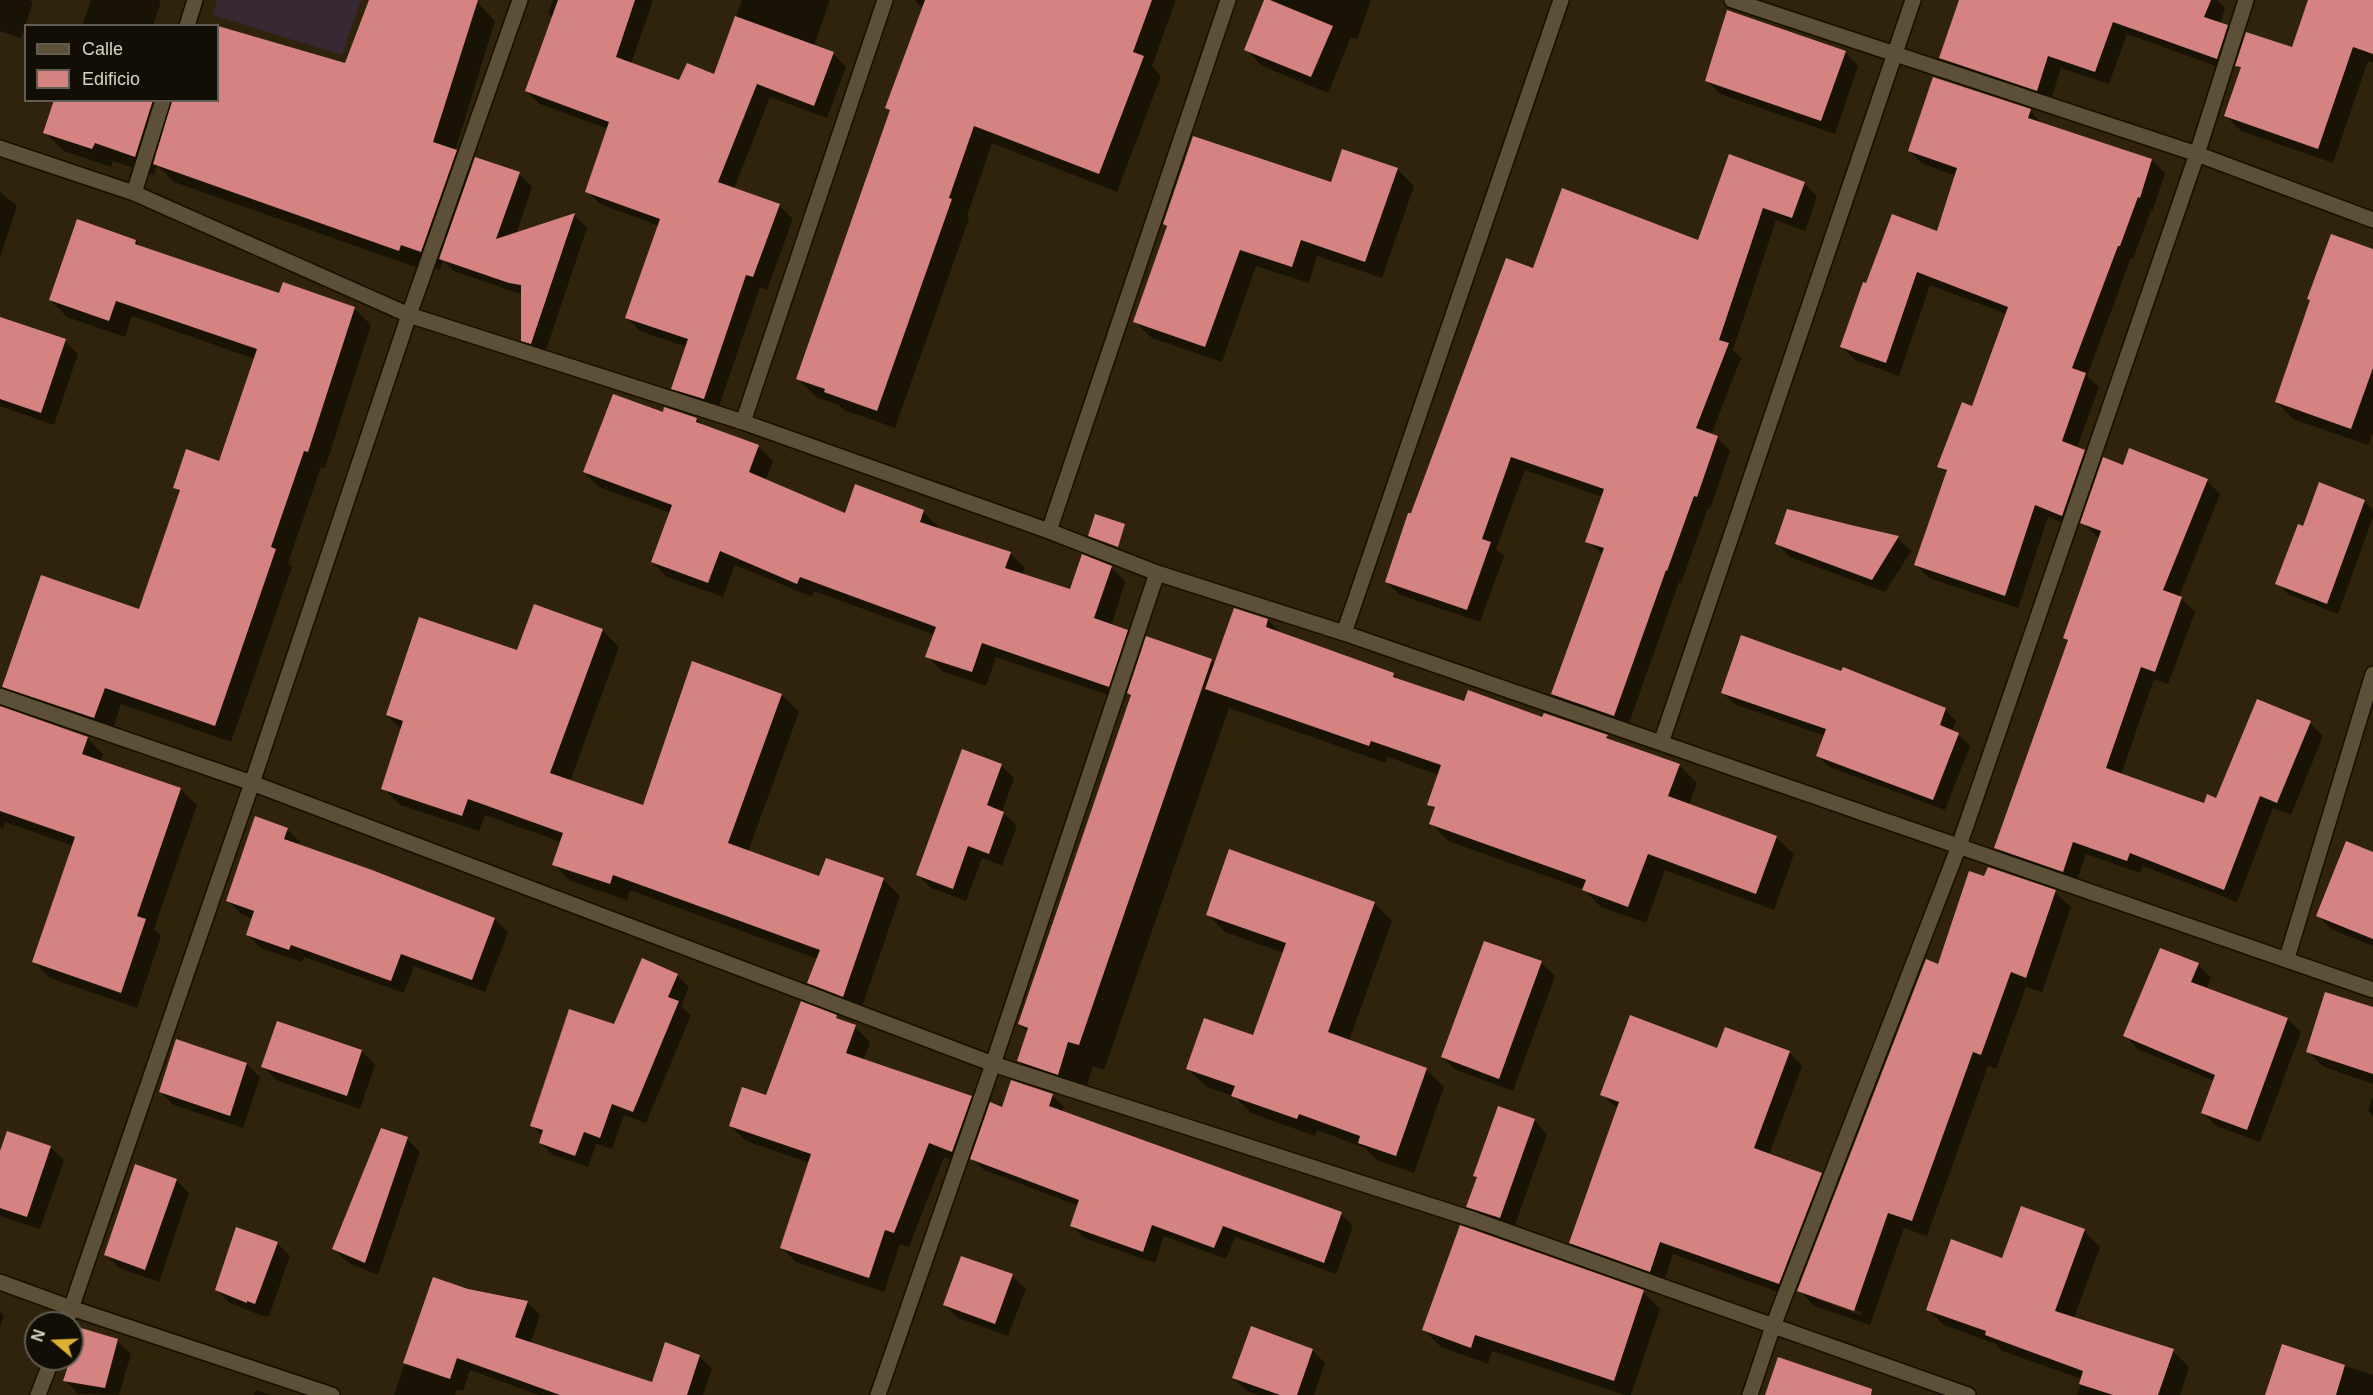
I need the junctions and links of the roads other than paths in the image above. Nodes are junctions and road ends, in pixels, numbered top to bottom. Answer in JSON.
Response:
{"nodes":[{"id":1,"x":195,"y":0,"type":"edge"},
{"id":2,"x":520,"y":0,"type":"edge"},
{"id":3,"x":885,"y":0,"type":"edge"},
{"id":4,"x":1228,"y":0,"type":"edge"},
{"id":5,"x":1561,"y":0,"type":"edge"},
{"id":6,"x":1732,"y":0,"type":"edge"},
{"id":7,"x":1913,"y":0,"type":"edge"},
{"id":8,"x":2246,"y":0,"type":"edge"},
{"id":9,"x":188,"y":24,"type":"edge"},
{"id":10,"x":1894,"y":55,"type":"junction"},
{"id":11,"x":163,"y":102,"type":"edge"},
{"id":12,"x":0,"y":148,"type":"edge"},
{"id":13,"x":2196,"y":154,"type":"junction"},
{"id":14,"x":135,"y":193,"type":"junction"},
{"id":15,"x":2373,"y":220,"type":"edge"},
{"id":16,"x":409,"y":315,"type":"junction"},
{"id":17,"x":743,"y":422,"type":"junction"},
{"id":18,"x":1049,"y":531,"type":"junction"},
{"id":19,"x":1157,"y":573,"type":"junction"},
{"id":20,"x":1344,"y":633,"type":"junction"},
{"id":21,"x":2373,"y":674,"type":"edge"},
{"id":22,"x":0,"y":696,"type":"edge"},
{"id":23,"x":1661,"y":743,"type":"junction"},
{"id":24,"x":252,"y":783,"type":"junction"},
{"id":25,"x":1959,"y":846,"type":"junction"},
{"id":26,"x":2287,"y":958,"type":"junction"},
{"id":27,"x":2373,"y":990,"type":"edge"},
{"id":28,"x":993,"y":1064,"type":"junction"},
{"id":29,"x":0,"y":1282,"type":"edge"},
{"id":30,"x":58,"y":1311,"type":"edge"},
{"id":31,"x":70,"y":1311,"type":"edge"},
{"id":32,"x":84,"y":1321,"type":"edge"},
{"id":33,"x":1773,"y":1326,"type":"junction"},
{"id":34,"x":47,"y":1371,"type":"edge"},
{"id":35,"x":38,"y":1395,"type":"edge"},
{"id":36,"x":332,"y":1395,"type":"edge"},
{"id":37,"x":878,"y":1395,"type":"edge"},
{"id":38,"x":1750,"y":1395,"type":"edge"},
{"id":39,"x":1968,"y":1395,"type":"edge"}],
"edges":[{"from":1,"to":9,"type":"street"},
{"from":2,"to":16,"type":"street"},
{"from":3,"to":17,"type":"street"},
{"from":4,"to":18,"type":"street"},
{"from":5,"to":20,"type":"street"},
{"from":6,"to":10,"type":"street"},
{"from":7,"to":10,"type":"street"},
{"from":8,"to":13,"type":"street"},
{"from":10,"to":13,"type":"street"},
{"from":10,"to":23,"type":"street"},
{"from":11,"to":14,"type":"street"},
{"from":12,"to":14,"type":"street"},
{"from":13,"to":15,"type":"street"},
{"from":13,"to":25,"type":"street"},
{"from":14,"to":16,"type":"street"},
{"from":16,"to":17,"type":"street"},
{"from":16,"to":24,"type":"street"},
{"from":17,"to":18,"type":"street"},
{"from":18,"to":19,"type":"street"},
{"from":19,"to":20,"type":"street"},
{"from":19,"to":28,"type":"street"},
{"from":20,"to":23,"type":"street"},
{"from":21,"to":26,"type":"street"},
{"from":22,"to":24,"type":"street"},
{"from":23,"to":25,"type":"street"},
{"from":24,"to":28,"type":"street"},
{"from":24,"to":31,"type":"street"},
{"from":25,"to":26,"type":"street"},
{"from":25,"to":33,"type":"street"},
{"from":26,"to":27,"type":"street"},
{"from":28,"to":33,"type":"street"},
{"from":28,"to":37,"type":"street"},
{"from":29,"to":30,"type":"street"},
{"from":32,"to":36,"type":"street"},
{"from":33,"to":38,"type":"street"},
{"from":33,"to":39,"type":"street"},
{"from":34,"to":35,"type":"street"}]}
